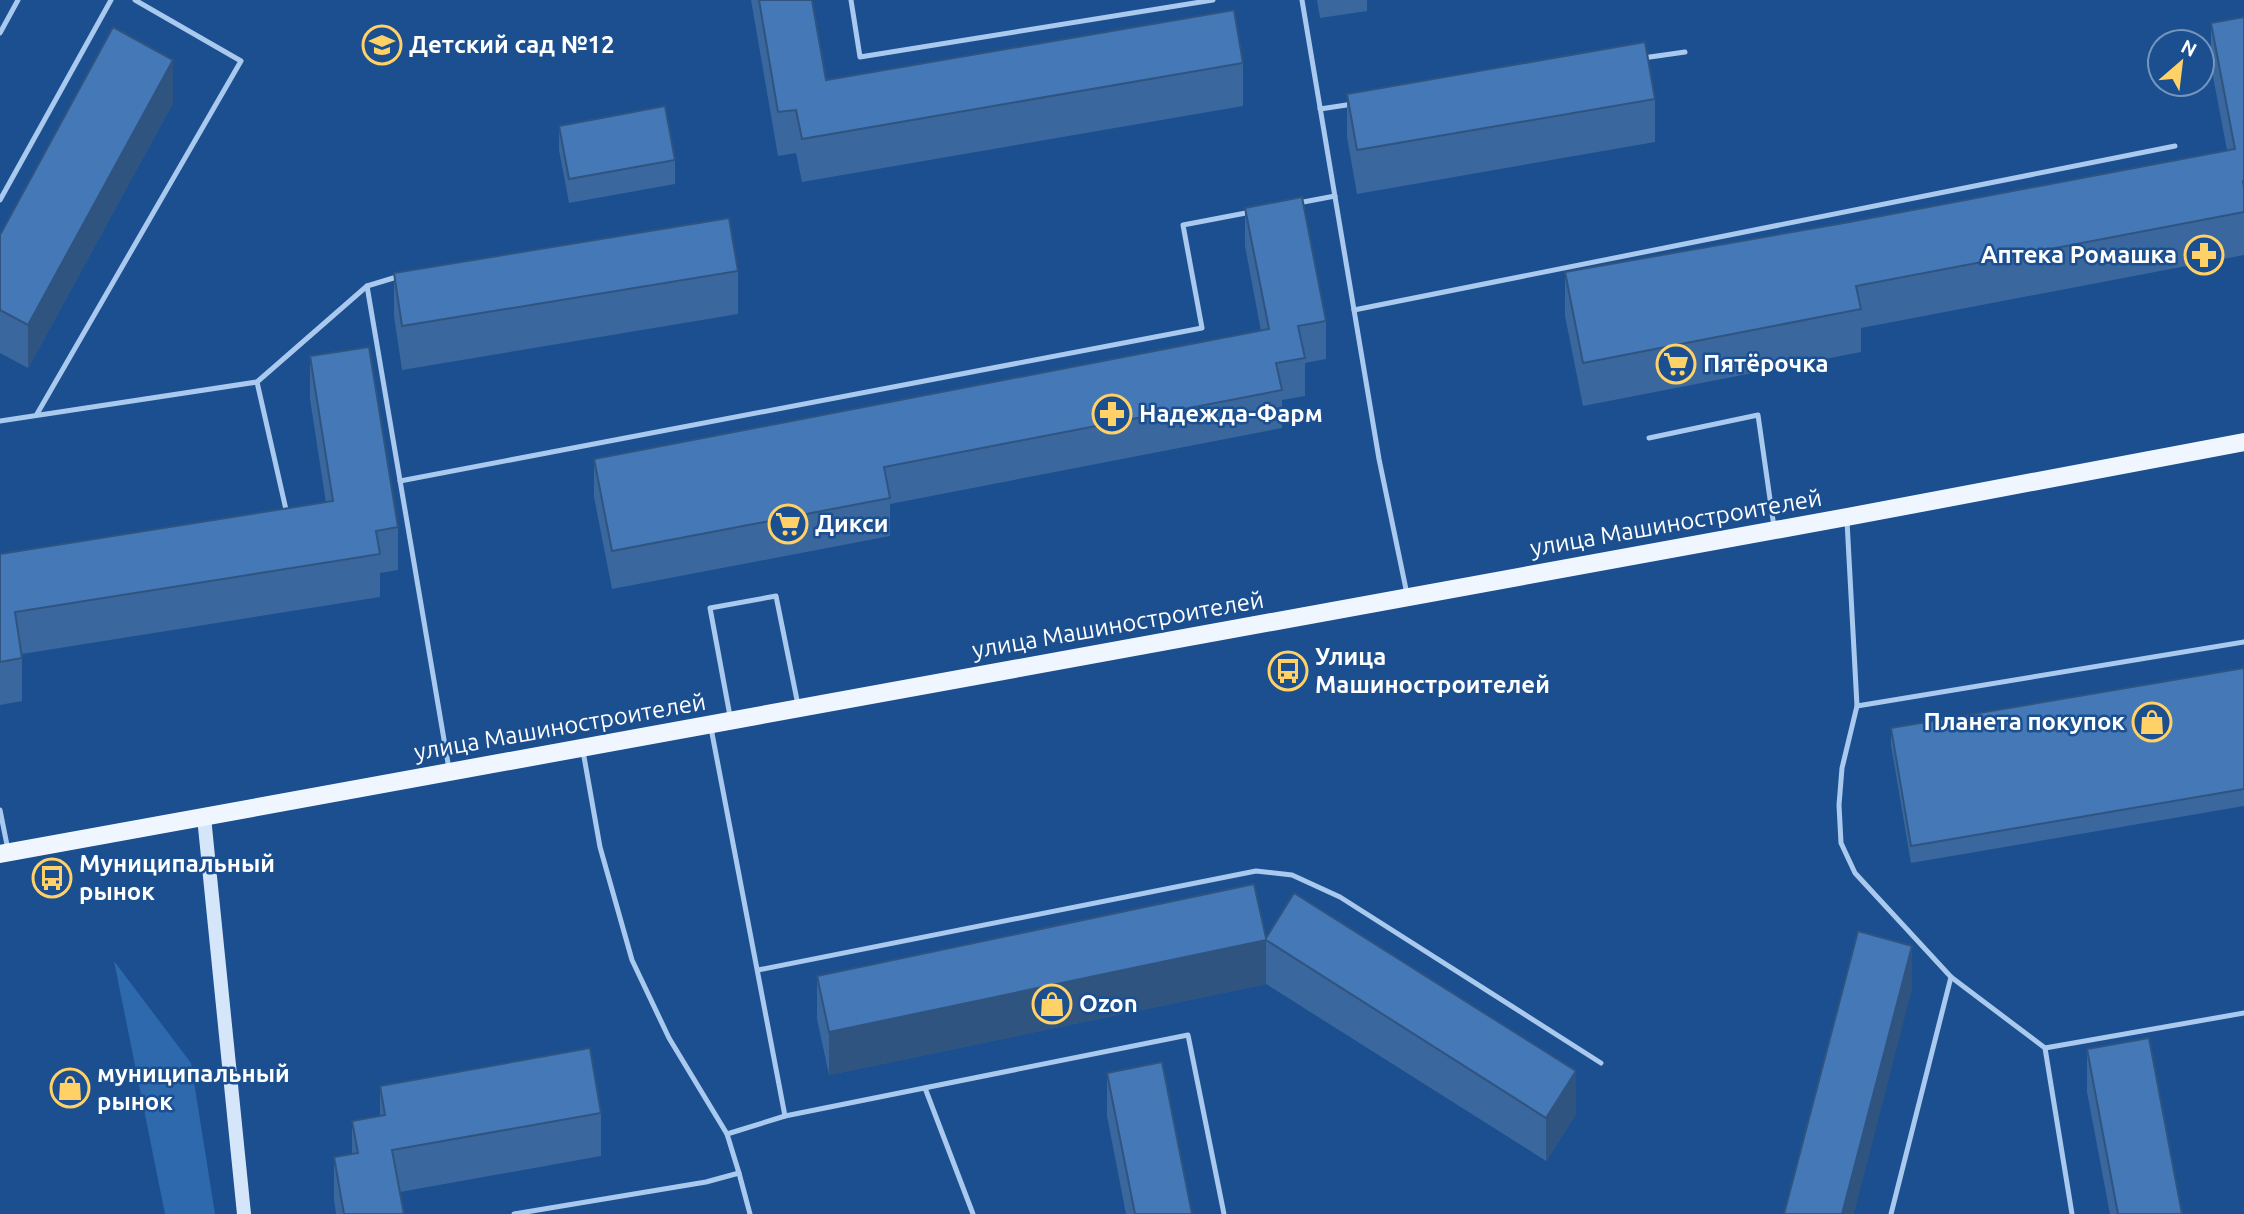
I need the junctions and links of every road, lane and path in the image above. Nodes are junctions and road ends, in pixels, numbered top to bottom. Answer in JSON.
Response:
{"nodes":[{"id":1,"x":18,"y":0,"type":"edge"},
{"id":2,"x":111,"y":0,"type":"edge"},
{"id":3,"x":135,"y":0,"type":"edge"},
{"id":4,"x":851,"y":0,"type":"edge"},
{"id":5,"x":1213,"y":0,"type":"edge"},
{"id":6,"x":1302,"y":0,"type":"edge"},
{"id":7,"x":0,"y":33,"type":"edge"},
{"id":8,"x":1685,"y":52,"type":"dead end"},
{"id":9,"x":1631,"y":60,"type":"edge"},
{"id":10,"x":1360,"y":103,"type":"edge"},
{"id":11,"x":1320,"y":109,"type":"junction"},
{"id":12,"x":2175,"y":146,"type":"dead end"},
{"id":13,"x":1335,"y":196,"type":"junction"},
{"id":14,"x":0,"y":200,"type":"edge"},
{"id":15,"x":1284,"y":205,"type":"edge"},
{"id":16,"x":1259,"y":210,"type":"edge"},
{"id":17,"x":401,"y":276,"type":"edge"},
{"id":18,"x":367,"y":286,"type":"junction"},
{"id":19,"x":1354,"y":310,"type":"junction"},
{"id":20,"x":257,"y":382,"type":"junction"},
{"id":21,"x":37,"y":414,"type":"junction"},
{"id":22,"x":0,"y":421,"type":"edge"},
{"id":23,"x":1649,"y":438,"type":"dead end"},
{"id":24,"x":2244,"y":442,"type":"edge"},
{"id":25,"x":400,"y":481,"type":"junction"},
{"id":26,"x":274,"y":516,"type":"edge"},
{"id":27,"x":1847,"y":517,"type":"junction"},
{"id":28,"x":1775,"y":530,"type":"junction"},
{"id":29,"x":1407,"y":597,"type":"junction"},
{"id":30,"x":2244,"y":642,"type":"edge"},
{"id":31,"x":1857,"y":706,"type":"junction"},
{"id":32,"x":799,"y":708,"type":"junction"},
{"id":33,"x":731,"y":721,"type":"junction"},
{"id":34,"x":710,"y":725,"type":"junction"},
{"id":35,"x":583,"y":748,"type":"junction"},
{"id":36,"x":450,"y":772,"type":"junction"},
{"id":37,"x":0,"y":810,"type":"edge"},
{"id":38,"x":204,"y":817,"type":"junction"},
{"id":39,"x":4,"y":854,"type":"edge"},
{"id":40,"x":758,"y":970,"type":"junction"},
{"id":41,"x":1951,"y":977,"type":"junction"},
{"id":42,"x":2244,"y":1013,"type":"edge"},
{"id":43,"x":2045,"y":1048,"type":"junction"},
{"id":44,"x":1601,"y":1063,"type":"dead end"},
{"id":45,"x":925,"y":1088,"type":"junction"},
{"id":46,"x":785,"y":1116,"type":"junction"},
{"id":47,"x":727,"y":1134,"type":"junction"},
{"id":48,"x":739,"y":1173,"type":"junction"},
{"id":49,"x":532,"y":1212,"type":"edge"},
{"id":50,"x":244,"y":1214,"type":"edge"},
{"id":51,"x":514,"y":1214,"type":"edge"},
{"id":52,"x":750,"y":1214,"type":"edge"},
{"id":53,"x":973,"y":1214,"type":"edge"},
{"id":54,"x":1224,"y":1214,"type":"edge"},
{"id":55,"x":1891,"y":1214,"type":"edge"},
{"id":56,"x":2073,"y":1214,"type":"edge"}],
"edges":[{"from":1,"to":7,"type":"lane"},
{"from":2,"to":14,"type":"lane"},
{"from":3,"to":21,"type":"lane"},
{"from":4,"to":5,"type":"lane"},
{"from":6,"to":11,"type":"lane"},
{"from":8,"to":9,"type":"lane"},
{"from":10,"to":11,"type":"lane"},
{"from":11,"to":13,"type":"lane"},
{"from":12,"to":19,"type":"lane"},
{"from":13,"to":15,"type":"lane"},
{"from":13,"to":19,"type":"lane"},
{"from":16,"to":25,"type":"lane"},
{"from":17,"to":18,"type":"lane"},
{"from":18,"to":20,"type":"lane"},
{"from":18,"to":25,"type":"lane"},
{"from":19,"to":29,"type":"lane"},
{"from":20,"to":21,"type":"lane"},
{"from":20,"to":26,"type":"lane"},
{"from":21,"to":22,"type":"lane"},
{"from":23,"to":28,"type":"lane"},
{"from":24,"to":27,"type":"main road","name":"улица Машиностроителей"},
{"from":25,"to":36,"type":"lane"},
{"from":27,"to":28,"type":"main road","name":"улица Машиностроителей"},
{"from":27,"to":31,"type":"lane"},
{"from":28,"to":29,"type":"main road","name":"улица Машиностроителей"},
{"from":29,"to":32,"type":"main road","name":"улица Машиностроителей"},
{"from":30,"to":31,"type":"lane"},
{"from":31,"to":41,"type":"lane"},
{"from":32,"to":33,"type":"main road","name":"улица Машиностроителей"},
{"from":32,"to":33,"type":"lane"},
{"from":33,"to":34,"type":"main road","name":"улица Машиностроителей"},
{"from":34,"to":35,"type":"main road","name":"улица Машиностроителей"},
{"from":34,"to":40,"type":"lane"},
{"from":35,"to":36,"type":"main road","name":"улица Машиностроителей"},
{"from":35,"to":47,"type":"lane"},
{"from":36,"to":38,"type":"main road","name":"улица Машиностроителей"},
{"from":37,"to":39,"type":"lane"},
{"from":38,"to":39,"type":"main road","name":"улица Машиностроителей"},
{"from":38,"to":50,"type":"street"},
{"from":40,"to":44,"type":"lane"},
{"from":40,"to":46,"type":"lane"},
{"from":41,"to":43,"type":"lane"},
{"from":41,"to":55,"type":"lane"},
{"from":42,"to":43,"type":"lane"},
{"from":43,"to":56,"type":"lane"},
{"from":45,"to":46,"type":"lane"},
{"from":45,"to":53,"type":"lane"},
{"from":45,"to":54,"type":"lane"},
{"from":46,"to":47,"type":"lane"},
{"from":47,"to":48,"type":"lane"},
{"from":48,"to":49,"type":"lane"},
{"from":48,"to":52,"type":"lane"},
{"from":49,"to":51,"type":"lane"}]}
